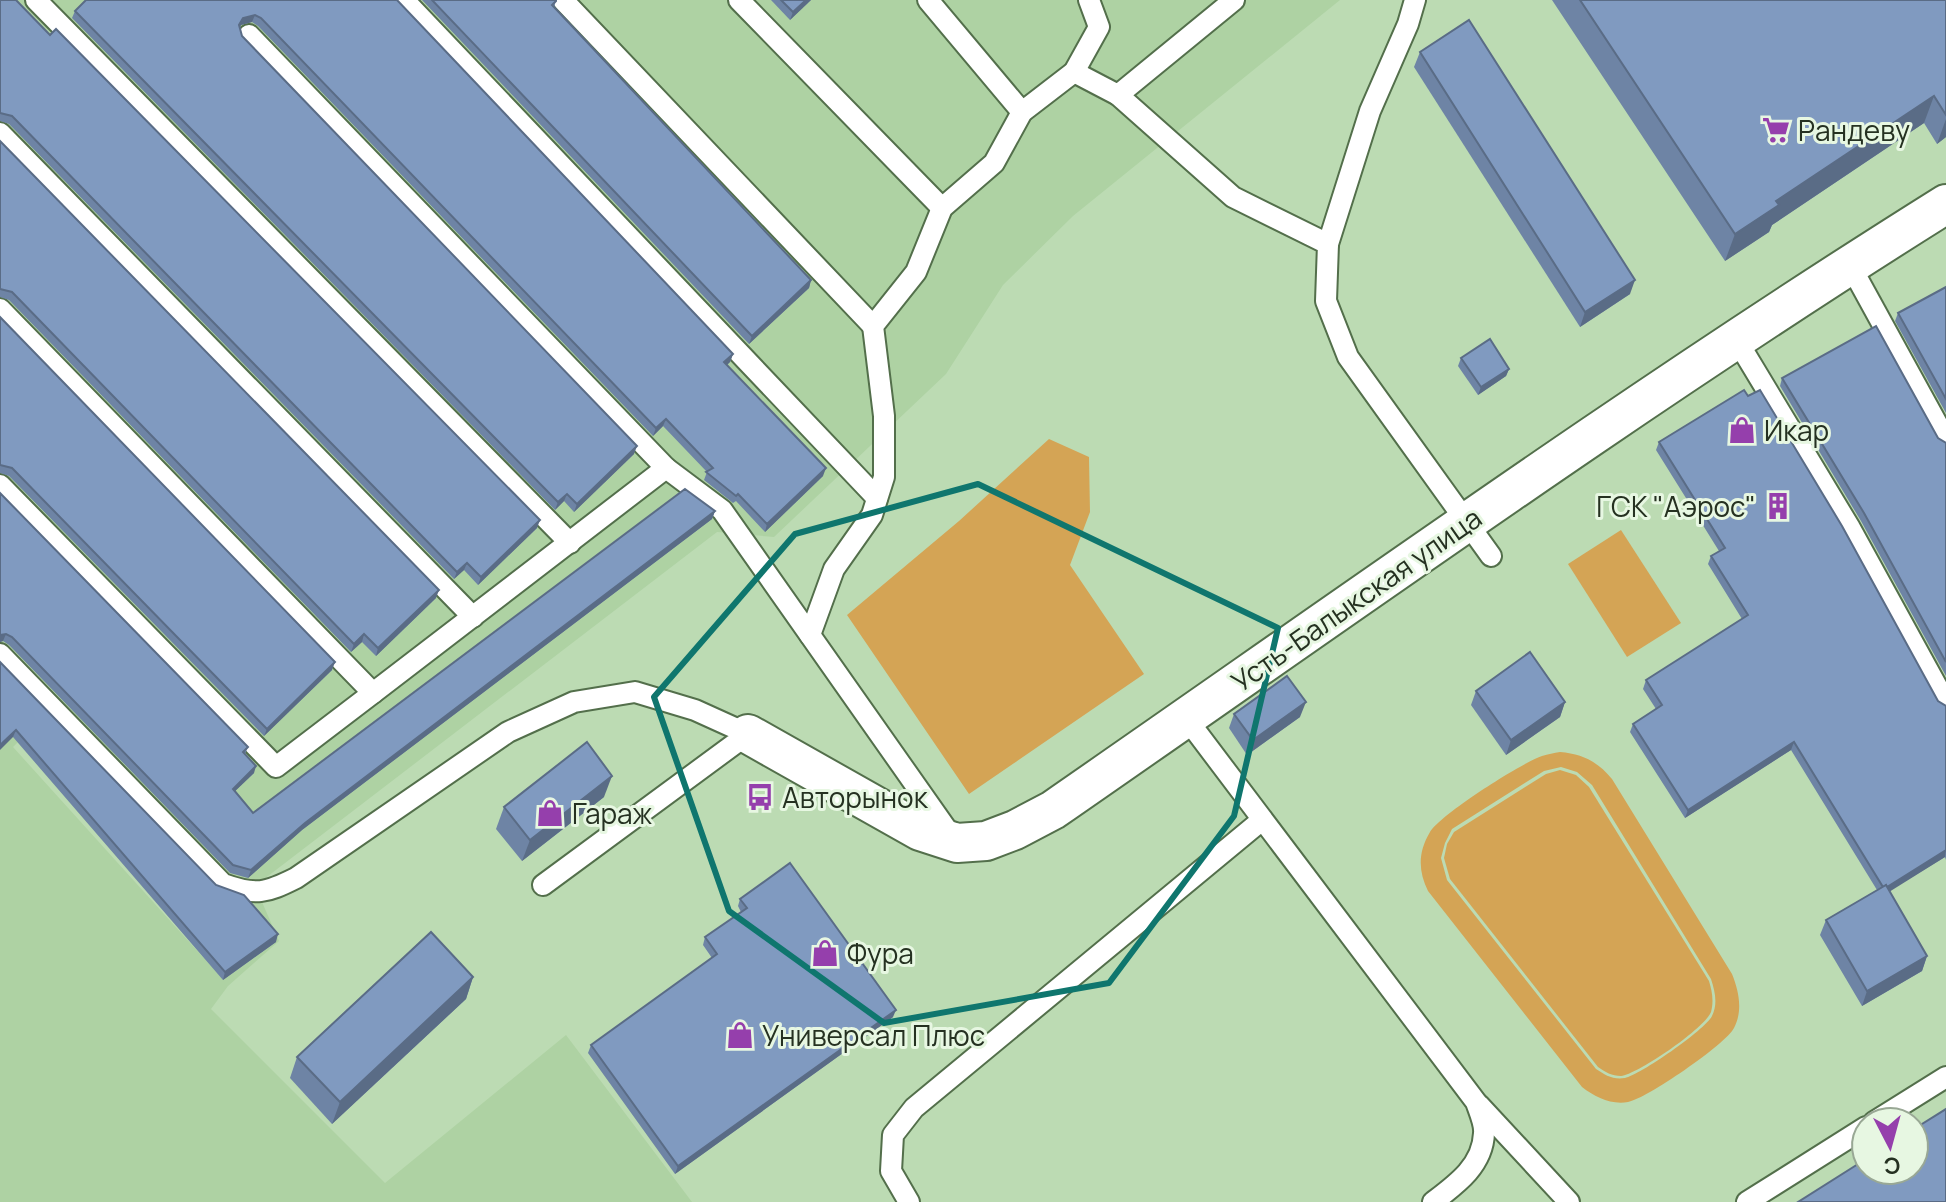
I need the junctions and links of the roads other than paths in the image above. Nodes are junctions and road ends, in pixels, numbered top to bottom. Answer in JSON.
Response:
{"nodes":[{"id":1,"x":36,"y":0,"type":"edge"},
{"id":2,"x":404,"y":0,"type":"edge"},
{"id":3,"x":563,"y":0,"type":"edge"},
{"id":4,"x":739,"y":0,"type":"edge"},
{"id":5,"x":928,"y":0,"type":"edge"},
{"id":6,"x":1089,"y":0,"type":"edge"},
{"id":7,"x":1234,"y":0,"type":"edge"},
{"id":8,"x":1415,"y":0,"type":"edge"},
{"id":9,"x":249,"y":35,"type":"dead end"},
{"id":10,"x":1074,"y":72,"type":"junction"},
{"id":11,"x":1118,"y":95,"type":"junction"},
{"id":12,"x":1022,"y":112,"type":"junction"},
{"id":13,"x":0,"y":133,"type":"edge"},
{"id":14,"x":1945,"y":206,"type":"edge"},
{"id":15,"x":942,"y":208,"type":"junction"},
{"id":16,"x":1328,"y":244,"type":"junction"},
{"id":17,"x":1850,"y":265,"type":"junction"},
{"id":18,"x":0,"y":309,"type":"edge"},
{"id":19,"x":873,"y":326,"type":"junction"},
{"id":20,"x":1736,"y":339,"type":"junction"},
{"id":21,"x":1946,"y":440,"type":"edge"},
{"id":22,"x":666,"y":468,"type":"junction"},
{"id":23,"x":0,"y":485,"type":"edge"},
{"id":24,"x":877,"y":498,"type":"junction"},
{"id":25,"x":1465,"y":522,"type":"junction"},
{"id":26,"x":570,"y":543,"type":"junction"},
{"id":27,"x":1491,"y":556,"type":"dead end"},
{"id":28,"x":473,"y":617,"type":"junction"},
{"id":29,"x":810,"y":635,"type":"junction"},
{"id":30,"x":0,"y":654,"type":"edge"},
{"id":31,"x":373,"y":693,"type":"junction"},
{"id":32,"x":1946,"y":703,"type":"edge"},
{"id":33,"x":1186,"y":718,"type":"junction"},
{"id":34,"x":748,"y":734,"type":"junction"},
{"id":35,"x":1262,"y":820,"type":"junction"},
{"id":36,"x":957,"y":843,"type":"junction"},
{"id":37,"x":543,"y":885,"type":"dead end"},
{"id":38,"x":1946,"y":1077,"type":"edge"},
{"id":39,"x":1476,"y":1102,"type":"junction"},
{"id":40,"x":1900,"y":1106,"type":"edge"},
{"id":41,"x":1850,"y":1137,"type":"edge"},
{"id":42,"x":909,"y":1202,"type":"edge"},
{"id":43,"x":1433,"y":1202,"type":"edge"},
{"id":44,"x":1569,"y":1202,"type":"edge"},
{"id":45,"x":1747,"y":1202,"type":"edge"}],
"edges":[{"from":1,"to":26,"type":"lane"},
{"from":2,"to":24,"type":"lane"},
{"from":3,"to":19,"type":"lane"},
{"from":4,"to":15,"type":"lane"},
{"from":5,"to":12,"type":"lane"},
{"from":6,"to":10,"type":"lane"},
{"from":7,"to":11,"type":"lane"},
{"from":8,"to":16,"type":"lane"},
{"from":9,"to":22,"type":"lane"},
{"from":10,"to":11,"type":"lane"},
{"from":10,"to":12,"type":"lane"},
{"from":11,"to":16,"type":"lane"},
{"from":12,"to":15,"type":"lane"},
{"from":13,"to":28,"type":"lane"},
{"from":14,"to":17,"type":"street","name":"Усть-Балыкская улица"},
{"from":15,"to":19,"type":"lane"},
{"from":16,"to":25,"type":"lane"},
{"from":17,"to":20,"type":"street","name":"Усть-Балыкская улица"},
{"from":17,"to":21,"type":"lane"},
{"from":18,"to":31,"type":"lane"},
{"from":19,"to":24,"type":"lane"},
{"from":20,"to":25,"type":"street","name":"Усть-Балыкская улица"},
{"from":20,"to":32,"type":"lane"},
{"from":22,"to":26,"type":"lane"},
{"from":22,"to":29,"type":"lane"},
{"from":23,"to":31,"type":"lane"},
{"from":24,"to":29,"type":"lane"},
{"from":25,"to":27,"type":"lane"},
{"from":25,"to":33,"type":"street","name":"Усть-Балыкская улица"},
{"from":26,"to":28,"type":"lane"},
{"from":28,"to":31,"type":"lane"},
{"from":29,"to":36,"type":"lane"},
{"from":30,"to":34,"type":"lane"},
{"from":33,"to":35,"type":"lane"},
{"from":33,"to":36,"type":"street","name":"Усть-Балыкская улица"},
{"from":34,"to":36,"type":"street","name":"Усть-Балыкская улица"},
{"from":34,"to":37,"type":"lane"},
{"from":35,"to":39,"type":"lane"},
{"from":35,"to":42,"type":"lane"},
{"from":38,"to":40,"type":"lane"},
{"from":39,"to":43,"type":"lane"},
{"from":39,"to":44,"type":"lane"},
{"from":41,"to":45,"type":"lane"}]}
